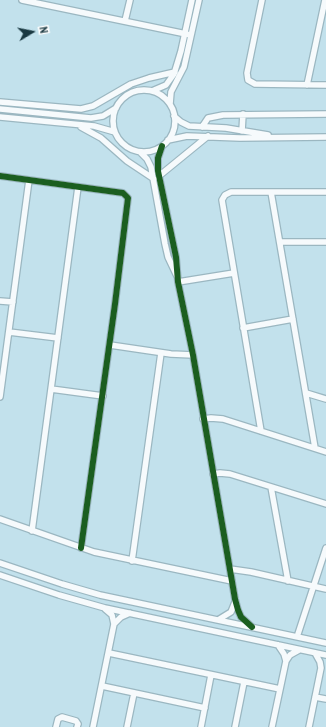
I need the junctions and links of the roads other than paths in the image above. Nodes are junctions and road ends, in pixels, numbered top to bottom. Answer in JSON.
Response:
{"nodes":[{"id":1,"x":22,"y":0,"type":"edge"},
{"id":2,"x":130,"y":0,"type":"edge"},
{"id":3,"x":192,"y":0,"type":"edge"},
{"id":4,"x":198,"y":0,"type":"edge"},
{"id":5,"x":262,"y":0,"type":"edge"},
{"id":6,"x":325,"y":0,"type":"edge"},
{"id":7,"x":125,"y":21,"type":"junction"},
{"id":8,"x":188,"y":34,"type":"junction"},
{"id":9,"x":175,"y":72,"type":"junction"},
{"id":10,"x":307,"y":85,"type":"junction"},
{"id":11,"x":326,"y":85,"type":"edge"},
{"id":12,"x":152,"y":91,"type":"junction"},
{"id":13,"x":0,"y":102,"type":"edge"},
{"id":14,"x":170,"y":104,"type":"junction"},
{"id":15,"x":0,"y":108,"type":"edge"},
{"id":16,"x":116,"y":108,"type":"junction"},
{"id":17,"x":243,"y":114,"type":"junction"},
{"id":18,"x":326,"y":114,"type":"edge"},
{"id":19,"x":174,"y":116,"type":"junction"},
{"id":20,"x":0,"y":117,"type":"edge"},
{"id":21,"x":78,"y":125,"type":"junction"},
{"id":22,"x":202,"y":127,"type":"junction"},
{"id":23,"x":242,"y":131,"type":"junction"},
{"id":24,"x":115,"y":132,"type":"junction"},
{"id":25,"x":208,"y":136,"type":"junction"},
{"id":26,"x":276,"y":137,"type":"junction"},
{"id":27,"x":326,"y":137,"type":"edge"},
{"id":28,"x":168,"y":140,"type":"junction"},
{"id":29,"x":162,"y":146,"type":"junction"},
{"id":30,"x":139,"y":152,"type":"junction"},
{"id":31,"x":0,"y":176,"type":"edge"},
{"id":32,"x":156,"y":177,"type":"junction"},
{"id":33,"x":29,"y":180,"type":"junction"},
{"id":34,"x":78,"y":187,"type":"junction"},
{"id":35,"x":271,"y":192,"type":"junction"},
{"id":36,"x":326,"y":192,"type":"edge"},
{"id":37,"x":280,"y":242,"type":"junction"},
{"id":38,"x":326,"y":242,"type":"edge"},
{"id":39,"x":234,"y":273,"type":"junction"},
{"id":40,"x":178,"y":279,"type":"junction"},
{"id":41,"x":0,"y":301,"type":"edge"},
{"id":42,"x":12,"y":302,"type":"junction"},
{"id":43,"x":293,"y":320,"type":"junction"},
{"id":44,"x":243,"y":328,"type":"junction"},
{"id":45,"x":9,"y":332,"type":"junction"},
{"id":46,"x":58,"y":338,"type":"junction"},
{"id":47,"x":110,"y":345,"type":"junction"},
{"id":48,"x":161,"y":353,"type":"junction"},
{"id":49,"x":193,"y":355,"type":"junction"},
{"id":50,"x":1,"y":382,"type":"edge"},
{"id":51,"x":51,"y":389,"type":"junction"},
{"id":52,"x":306,"y":393,"type":"junction"},
{"id":53,"x":103,"y":396,"type":"junction"},
{"id":54,"x":0,"y":397,"type":"edge"},
{"id":55,"x":326,"y":399,"type":"edge"},
{"id":56,"x":203,"y":418,"type":"junction"},
{"id":57,"x":261,"y":431,"type":"junction"},
{"id":58,"x":315,"y":448,"type":"junction"},
{"id":59,"x":326,"y":452,"type":"edge"},
{"id":60,"x":213,"y":474,"type":"junction"},
{"id":61,"x":271,"y":487,"type":"junction"},
{"id":62,"x":326,"y":504,"type":"edge"},
{"id":63,"x":0,"y":519,"type":"edge"},
{"id":64,"x":32,"y":531,"type":"junction"},
{"id":65,"x":81,"y":548,"type":"junction"},
{"id":66,"x":326,"y":548,"type":"edge"},
{"id":67,"x":132,"y":561,"type":"junction"},
{"id":68,"x":0,"y":563,"type":"edge"},
{"id":69,"x":230,"y":569,"type":"junction"},
{"id":70,"x":0,"y":575,"type":"edge"},
{"id":71,"x":288,"y":581,"type":"junction"},
{"id":72,"x":232,"y":582,"type":"junction"},
{"id":73,"x":313,"y":587,"type":"junction"},
{"id":74,"x":326,"y":589,"type":"edge"},
{"id":75,"x":235,"y":599,"type":"junction"},
{"id":76,"x":105,"y":608,"type":"junction"},
{"id":77,"x":130,"y":614,"type":"junction"},
{"id":78,"x":218,"y":620,"type":"junction"},
{"id":79,"x":114,"y":624,"type":"junction"},
{"id":80,"x":252,"y":627,"type":"junction"},
{"id":81,"x":297,"y":637,"type":"junction"},
{"id":82,"x":326,"y":643,"type":"edge"},
{"id":83,"x":278,"y":645,"type":"junction"},
{"id":84,"x":300,"y":650,"type":"junction"},
{"id":85,"x":109,"y":653,"type":"junction"},
{"id":86,"x":315,"y":653,"type":"junction"},
{"id":87,"x":326,"y":655,"type":"edge"},
{"id":88,"x":286,"y":661,"type":"junction"},
{"id":89,"x":326,"y":663,"type":"edge"},
{"id":90,"x":321,"y":668,"type":"junction"},
{"id":91,"x":211,"y":675,"type":"junction"},
{"id":92,"x":244,"y":682,"type":"junction"},
{"id":93,"x":102,"y":686,"type":"junction"},
{"id":94,"x":280,"y":689,"type":"junction"},
{"id":95,"x":134,"y":693,"type":"junction"},
{"id":96,"x":316,"y":697,"type":"junction"},
{"id":97,"x":326,"y":699,"type":"edge"},
{"id":98,"x":205,"y":708,"type":"junction"},
{"id":99,"x":56,"y":727,"type":"edge"},
{"id":100,"x":77,"y":727,"type":"edge"},
{"id":101,"x":93,"y":727,"type":"edge"},
{"id":102,"x":128,"y":727,"type":"edge"},
{"id":103,"x":201,"y":727,"type":"edge"},
{"id":104,"x":235,"y":727,"type":"edge"},
{"id":105,"x":272,"y":727,"type":"edge"},
{"id":106,"x":309,"y":727,"type":"edge"}],
"edges":[{"from":1,"to":7,"type":"street"},
{"from":2,"to":7,"type":"street"},
{"from":3,"to":8,"type":"street"},
{"from":4,"to":8,"type":"street"},
{"from":5,"to":10,"type":"street"},
{"from":6,"to":10,"type":"street"},
{"from":7,"to":8,"type":"street"},
{"from":8,"to":9,"type":"street"},
{"from":8,"to":14,"type":"street"},
{"from":9,"to":12,"type":"street"},
{"from":9,"to":13,"type":"street"},
{"from":10,"to":11,"type":"street"},
{"from":12,"to":14,"type":"street"},
{"from":12,"to":16,"type":"street"},
{"from":14,"to":19,"type":"street"},
{"from":15,"to":16,"type":"street"},
{"from":16,"to":24,"type":"street"},
{"from":17,"to":18,"type":"street"},
{"from":17,"to":22,"type":"street"},
{"from":17,"to":23,"type":"street"},
{"from":19,"to":22,"type":"street"},
{"from":19,"to":28,"type":"street"},
{"from":20,"to":21,"type":"street"},
{"from":21,"to":24,"type":"street"},
{"from":21,"to":32,"type":"street"},
{"from":22,"to":23,"type":"street"},
{"from":23,"to":26,"type":"street"},
{"from":24,"to":30,"type":"street"},
{"from":25,"to":26,"type":"street"},
{"from":25,"to":28,"type":"street"},
{"from":25,"to":32,"type":"street"},
{"from":26,"to":27,"type":"street"},
{"from":28,"to":29,"type":"street"},
{"from":29,"to":30,"type":"street"},
{"from":29,"to":32,"type":"street"},
{"from":30,"to":32,"type":"street"},
{"from":31,"to":33,"type":"street"},
{"from":32,"to":40,"type":"street"},
{"from":33,"to":34,"type":"street"},
{"from":33,"to":42,"type":"street"},
{"from":34,"to":46,"type":"street"},
{"from":34,"to":47,"type":"street"},
{"from":35,"to":36,"type":"street"},
{"from":35,"to":37,"type":"street"},
{"from":35,"to":39,"type":"street"},
{"from":37,"to":38,"type":"street"},
{"from":37,"to":43,"type":"street"},
{"from":39,"to":40,"type":"street"},
{"from":39,"to":44,"type":"street"},
{"from":40,"to":49,"type":"street"},
{"from":41,"to":42,"type":"street"},
{"from":42,"to":45,"type":"street"},
{"from":43,"to":44,"type":"street"},
{"from":43,"to":52,"type":"street"},
{"from":44,"to":57,"type":"street"},
{"from":45,"to":46,"type":"street"},
{"from":45,"to":50,"type":"street"},
{"from":46,"to":51,"type":"street"},
{"from":47,"to":48,"type":"street"},
{"from":47,"to":53,"type":"street"},
{"from":48,"to":49,"type":"street"},
{"from":48,"to":67,"type":"street"},
{"from":49,"to":56,"type":"street"},
{"from":50,"to":54,"type":"street"},
{"from":51,"to":53,"type":"street"},
{"from":51,"to":64,"type":"street"},
{"from":52,"to":55,"type":"street"},
{"from":52,"to":58,"type":"street"},
{"from":53,"to":65,"type":"street"},
{"from":56,"to":57,"type":"street"},
{"from":56,"to":60,"type":"street"},
{"from":57,"to":58,"type":"street"},
{"from":58,"to":59,"type":"street"},
{"from":60,"to":61,"type":"street"},
{"from":60,"to":69,"type":"street"},
{"from":61,"to":62,"type":"street"},
{"from":61,"to":71,"type":"street"},
{"from":63,"to":64,"type":"street"},
{"from":64,"to":65,"type":"street"},
{"from":65,"to":67,"type":"street"},
{"from":66,"to":73,"type":"street"},
{"from":67,"to":72,"type":"street"},
{"from":68,"to":78,"type":"street"},
{"from":69,"to":71,"type":"street"},
{"from":69,"to":72,"type":"street"},
{"from":70,"to":76,"type":"street"},
{"from":71,"to":73,"type":"street"},
{"from":72,"to":75,"type":"street"},
{"from":73,"to":74,"type":"street"},
{"from":73,"to":81,"type":"street"},
{"from":75,"to":78,"type":"street"},
{"from":75,"to":80,"type":"street"},
{"from":76,"to":77,"type":"street"},
{"from":76,"to":79,"type":"street"},
{"from":77,"to":79,"type":"street"},
{"from":77,"to":83,"type":"street"},
{"from":78,"to":80,"type":"street"},
{"from":79,"to":85,"type":"street"},
{"from":80,"to":81,"type":"street"},
{"from":81,"to":82,"type":"street"},
{"from":83,"to":84,"type":"street"},
{"from":83,"to":88,"type":"street"},
{"from":84,"to":86,"type":"street"},
{"from":84,"to":88,"type":"street"},
{"from":85,"to":91,"type":"street"},
{"from":85,"to":93,"type":"street"},
{"from":86,"to":87,"type":"street"},
{"from":86,"to":90,"type":"street"},
{"from":88,"to":94,"type":"street"},
{"from":89,"to":90,"type":"street"},
{"from":90,"to":96,"type":"street"},
{"from":91,"to":92,"type":"street"},
{"from":91,"to":98,"type":"street"},
{"from":92,"to":94,"type":"street"},
{"from":92,"to":104,"type":"street"},
{"from":93,"to":95,"type":"street"},
{"from":93,"to":101,"type":"street"},
{"from":94,"to":105,"type":"street"},
{"from":95,"to":98,"type":"street"},
{"from":95,"to":102,"type":"street"},
{"from":96,"to":97,"type":"street"},
{"from":96,"to":106,"type":"street"},
{"from":98,"to":103,"type":"street"},
{"from":99,"to":100,"type":"street"}]}
